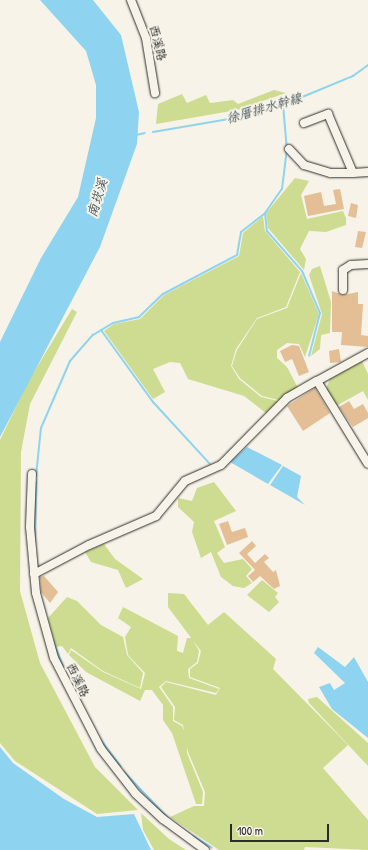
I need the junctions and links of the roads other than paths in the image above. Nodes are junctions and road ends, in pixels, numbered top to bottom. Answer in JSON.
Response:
{"nodes":[{"id":1,"x":131,"y":0,"type":"edge"},
{"id":2,"x":155,"y":94,"type":"dead end"},
{"id":3,"x":304,"y":123,"type":"dead end"},
{"id":4,"x":290,"y":149,"type":"dead end"},
{"id":5,"x":368,"y":172,"type":"edge"},
{"id":6,"x":353,"y":173,"type":"junction"},
{"id":7,"x":368,"y":264,"type":"edge"},
{"id":8,"x":343,"y":290,"type":"dead end"},
{"id":9,"x":368,"y":353,"type":"edge"},
{"id":10,"x":317,"y":381,"type":"junction"},
{"id":11,"x":368,"y":464,"type":"edge"},
{"id":12,"x":32,"y":474,"type":"dead end"},
{"id":13,"x":34,"y":574,"type":"junction"},
{"id":14,"x":205,"y":850,"type":"edge"}],
"edges":[{"from":1,"to":2,"type":"street","name":"西溪路"},
{"from":3,"to":6,"type":"street"},
{"from":4,"to":6,"type":"street"},
{"from":5,"to":6,"type":"street"},
{"from":7,"to":8,"type":"street"},
{"from":9,"to":10,"type":"street"},
{"from":10,"to":11,"type":"street"},
{"from":10,"to":13,"type":"street"},
{"from":12,"to":13,"type":"street","name":"西溪路"},
{"from":13,"to":14,"type":"street","name":"西溪路"}]}
